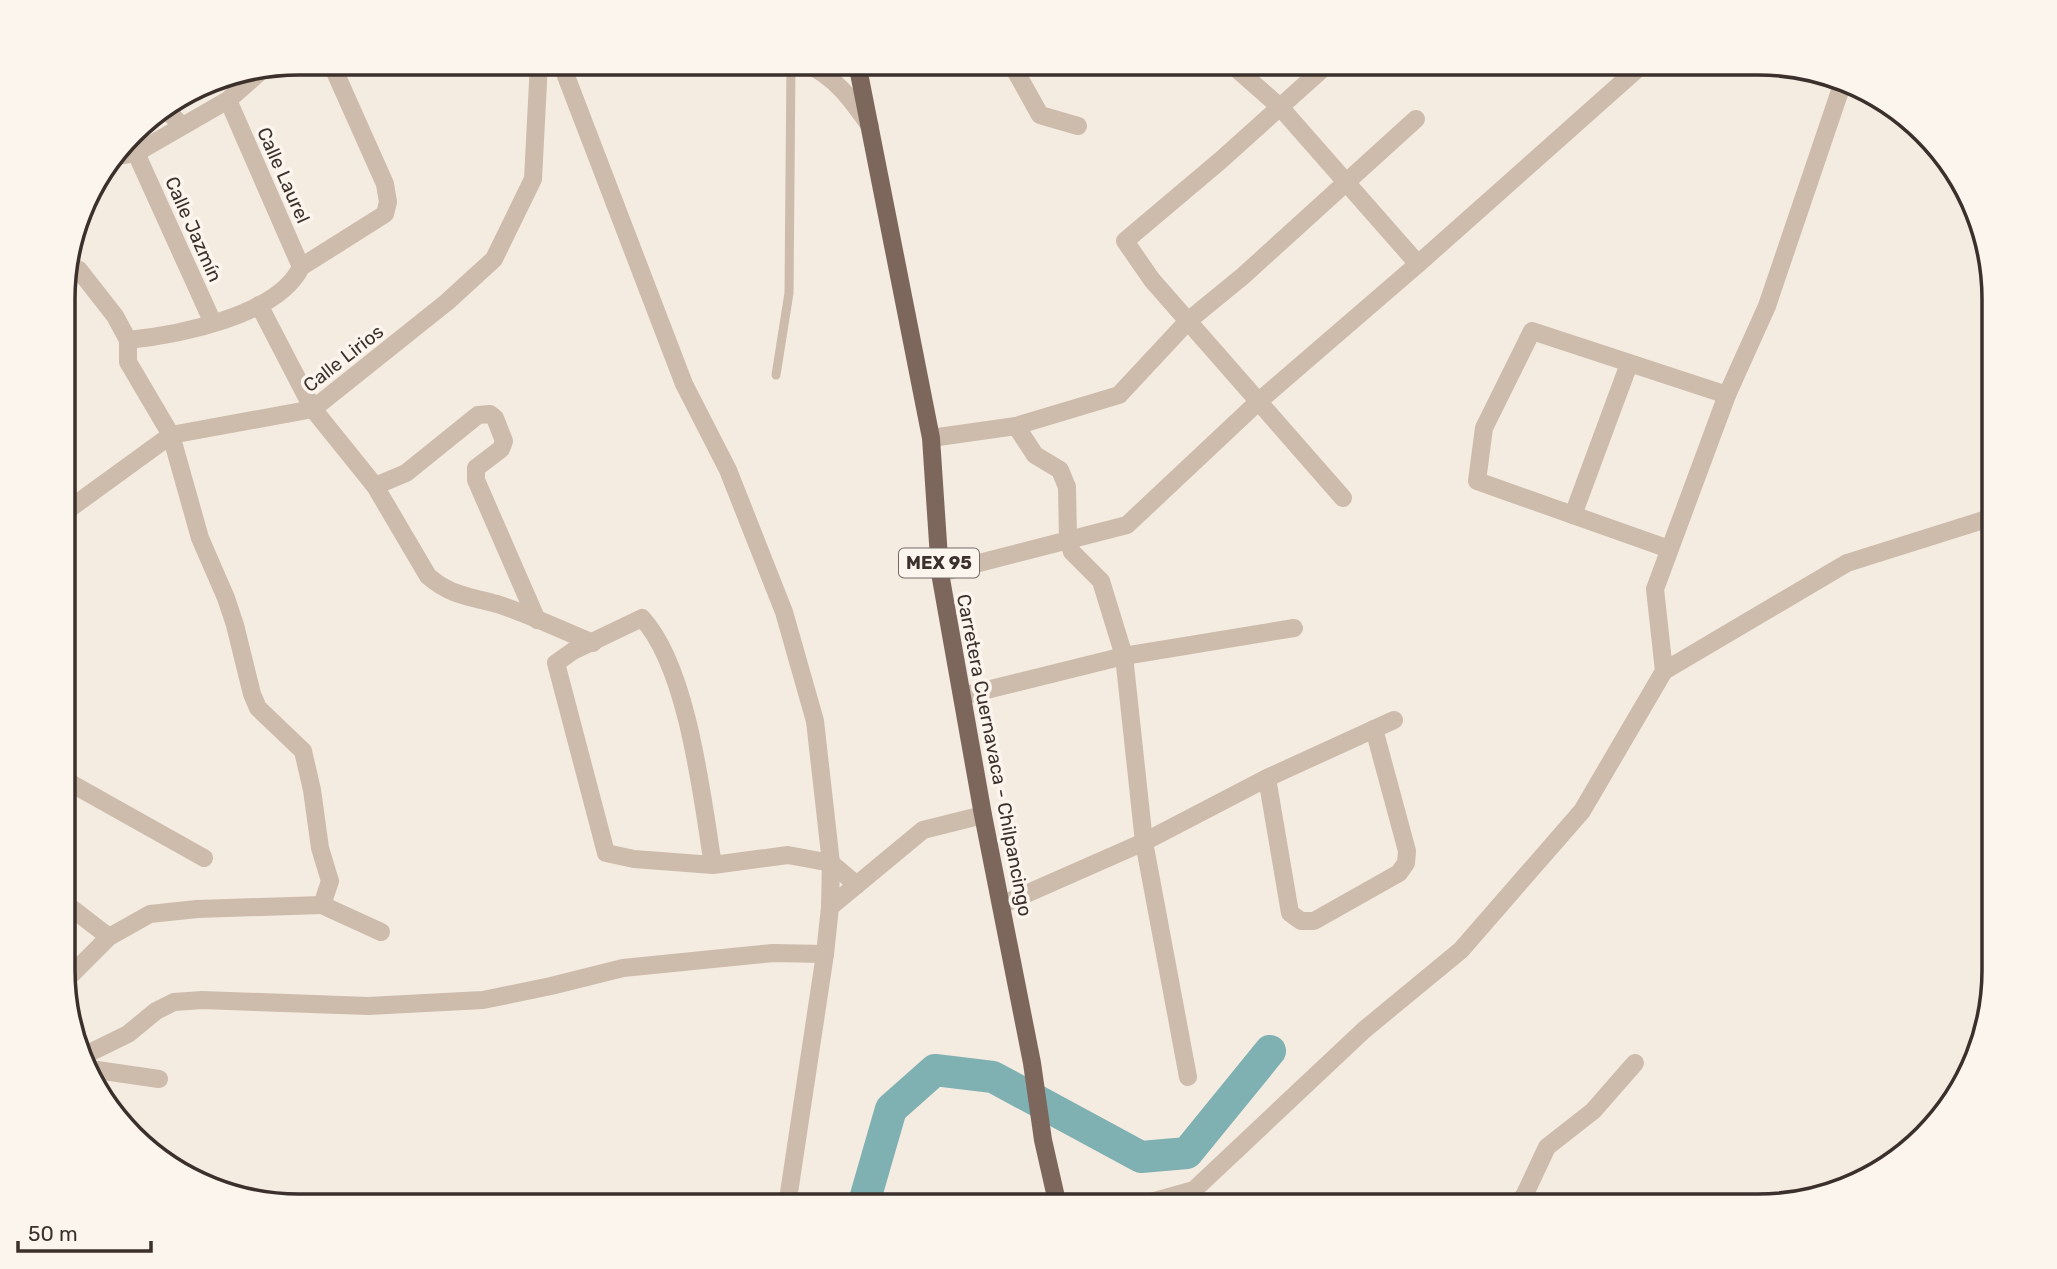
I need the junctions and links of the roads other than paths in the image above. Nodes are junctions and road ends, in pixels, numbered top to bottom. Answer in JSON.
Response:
{"nodes":[{"id":1,"x":336,"y":75,"type":"edge"},
{"id":2,"x":538,"y":75,"type":"edge"},
{"id":3,"x":566,"y":75,"type":"edge"},
{"id":4,"x":791,"y":75,"type":"edge"},
{"id":5,"x":826,"y":75,"type":"edge"},
{"id":6,"x":859,"y":75,"type":"edge"},
{"id":7,"x":1018,"y":75,"type":"edge"},
{"id":8,"x":1244,"y":75,"type":"edge"},
{"id":9,"x":1316,"y":75,"type":"edge"},
{"id":10,"x":1631,"y":75,"type":"edge"},
{"id":11,"x":249,"y":81,"type":"edge"},
{"id":12,"x":1840,"y":91,"type":"edge"},
{"id":13,"x":228,"y":100,"type":"junction"},
{"id":14,"x":1280,"y":107,"type":"junction"},
{"id":15,"x":172,"y":115,"type":"edge"},
{"id":16,"x":1416,"y":119,"type":"dead end"},
{"id":17,"x":182,"y":126,"type":"junction"},
{"id":18,"x":870,"y":126,"type":"junction"},
{"id":19,"x":1077,"y":126,"type":"dead end"},
{"id":20,"x":136,"y":153,"type":"junction"},
{"id":21,"x":128,"y":154,"type":"edge"},
{"id":22,"x":1348,"y":183,"type":"junction"},
{"id":23,"x":1418,"y":264,"type":"junction"},
{"id":24,"x":301,"y":267,"type":"junction"},
{"id":25,"x":77,"y":269,"type":"edge"},
{"id":26,"x":259,"y":305,"type":"junction"},
{"id":27,"x":1188,"y":321,"type":"junction"},
{"id":28,"x":213,"y":323,"type":"junction"},
{"id":29,"x":128,"y":340,"type":"junction"},
{"id":30,"x":1629,"y":364,"type":"junction"},
{"id":31,"x":776,"y":375,"type":"dead end"},
{"id":32,"x":1727,"y":395,"type":"junction"},
{"id":33,"x":1259,"y":401,"type":"junction"},
{"id":34,"x":313,"y":409,"type":"junction"},
{"id":35,"x":1016,"y":426,"type":"junction"},
{"id":36,"x":171,"y":435,"type":"junction"},
{"id":37,"x":931,"y":438,"type":"junction"},
{"id":38,"x":375,"y":486,"type":"junction"},
{"id":39,"x":1343,"y":499,"type":"dead end"},
{"id":40,"x":75,"y":505,"type":"edge"},
{"id":41,"x":1573,"y":515,"type":"junction"},
{"id":42,"x":1981,"y":521,"type":"edge"},
{"id":43,"x":1068,"y":540,"type":"junction"},
{"id":44,"x":1669,"y":549,"type":"junction"},
{"id":45,"x":940,"y":573,"type":"junction"},
{"id":46,"x":537,"y":620,"type":"junction"},
{"id":47,"x":1294,"y":628,"type":"dead end"},
{"id":48,"x":593,"y":643,"type":"junction"},
{"id":49,"x":1124,"y":656,"type":"junction"},
{"id":50,"x":1664,"y":671,"type":"junction"},
{"id":51,"x":962,"y":696,"type":"junction"},
{"id":52,"x":1394,"y":720,"type":"dead end"},
{"id":53,"x":1374,"y":729,"type":"junction"},
{"id":54,"x":1267,"y":778,"type":"junction"},
{"id":55,"x":75,"y":786,"type":"edge"},
{"id":56,"x":984,"y":815,"type":"junction"},
{"id":57,"x":1144,"y":842,"type":"junction"},
{"id":58,"x":204,"y":858,"type":"dead end"},
{"id":59,"x":831,"y":863,"type":"junction"},
{"id":60,"x":713,"y":865,"type":"junction"},
{"id":61,"x":857,"y":885,"type":"junction"},
{"id":62,"x":322,"y":905,"type":"junction"},
{"id":63,"x":1001,"y":905,"type":"junction"},
{"id":64,"x":830,"y":907,"type":"junction"},
{"id":65,"x":75,"y":911,"type":"edge"},
{"id":66,"x":381,"y":932,"type":"dead end"},
{"id":67,"x":109,"y":937,"type":"junction"},
{"id":68,"x":825,"y":954,"type":"junction"},
{"id":69,"x":75,"y":971,"type":"edge"},
{"id":70,"x":91,"y":1052,"type":"edge"},
{"id":71,"x":1635,"y":1063,"type":"dead end"},
{"id":72,"x":99,"y":1070,"type":"edge"},
{"id":73,"x":1188,"y":1077,"type":"dead end"},
{"id":74,"x":159,"y":1079,"type":"dead end"},
{"id":75,"x":1055,"y":1193,"type":"edge"},
{"id":76,"x":1182,"y":1193,"type":"edge"},
{"id":77,"x":1525,"y":1193,"type":"edge"},
{"id":78,"x":789,"y":1194,"type":"edge"}],
"edges":[{"from":1,"to":24,"type":"street"},
{"from":2,"to":34,"type":"street","name":"Calle Lirios"},
{"from":3,"to":59,"type":"street"},
{"from":4,"to":31,"type":"lane"},
{"from":5,"to":18,"type":"street"},
{"from":6,"to":18,"type":"main road","name":"Carretera Cuernavaca - Chilpancingo","number":"MEX 95"},
{"from":7,"to":19,"type":"street"},
{"from":8,"to":14,"type":"street"},
{"from":9,"to":14,"type":"street"},
{"from":10,"to":23,"type":"street"},
{"from":11,"to":13,"type":"street"},
{"from":12,"to":32,"type":"street"},
{"from":13,"to":17,"type":"street"},
{"from":13,"to":24,"type":"street","name":"Calle Laurel"},
{"from":14,"to":22,"type":"street"},
{"from":14,"to":27,"type":"street"},
{"from":15,"to":17,"type":"street"},
{"from":16,"to":22,"type":"street"},
{"from":17,"to":20,"type":"street"},
{"from":18,"to":37,"type":"main road","name":"Carretera Cuernavaca - Chilpancingo","number":"MEX 95"},
{"from":20,"to":21,"type":"street"},
{"from":20,"to":28,"type":"street","name":"Calle Jazmín"},
{"from":22,"to":23,"type":"street"},
{"from":22,"to":27,"type":"street"},
{"from":23,"to":33,"type":"street"},
{"from":24,"to":26,"type":"street"},
{"from":25,"to":29,"type":"street"},
{"from":26,"to":28,"type":"street"},
{"from":26,"to":34,"type":"street"},
{"from":27,"to":33,"type":"street"},
{"from":27,"to":35,"type":"street"},
{"from":28,"to":29,"type":"street"},
{"from":29,"to":36,"type":"street"},
{"from":30,"to":32,"type":"street"},
{"from":30,"to":41,"type":"street"},
{"from":30,"to":41,"type":"street"},
{"from":32,"to":44,"type":"street"},
{"from":33,"to":39,"type":"street"},
{"from":33,"to":43,"type":"street"},
{"from":34,"to":36,"type":"street","name":"Calle Lirios"},
{"from":34,"to":38,"type":"street"},
{"from":35,"to":37,"type":"street"},
{"from":35,"to":43,"type":"street"},
{"from":36,"to":40,"type":"street"},
{"from":36,"to":62,"type":"street"},
{"from":37,"to":45,"type":"main road","name":"Carretera Cuernavaca - Chilpancingo","number":"MEX 95"},
{"from":38,"to":46,"type":"street"},
{"from":38,"to":46,"type":"street"},
{"from":41,"to":44,"type":"street"},
{"from":42,"to":50,"type":"street"},
{"from":43,"to":45,"type":"street"},
{"from":43,"to":49,"type":"street"},
{"from":44,"to":50,"type":"street"},
{"from":45,"to":51,"type":"main road","name":"Carretera Cuernavaca - Chilpancingo","number":"MEX 95"},
{"from":46,"to":48,"type":"street"},
{"from":47,"to":49,"type":"street"},
{"from":48,"to":60,"type":"street"},
{"from":48,"to":60,"type":"street"},
{"from":49,"to":51,"type":"street"},
{"from":49,"to":57,"type":"street"},
{"from":50,"to":76,"type":"street"},
{"from":51,"to":56,"type":"main road","name":"Carretera Cuernavaca - Chilpancingo","number":"MEX 95"},
{"from":52,"to":53,"type":"street"},
{"from":53,"to":54,"type":"street"},
{"from":53,"to":54,"type":"street"},
{"from":54,"to":57,"type":"street"},
{"from":55,"to":58,"type":"street"},
{"from":56,"to":61,"type":"street"},
{"from":56,"to":63,"type":"main road","name":"Carretera Cuernavaca - Chilpancingo","number":"MEX 95"},
{"from":57,"to":63,"type":"street"},
{"from":57,"to":73,"type":"street"},
{"from":59,"to":60,"type":"street"},
{"from":59,"to":61,"type":"street"},
{"from":59,"to":64,"type":"street"},
{"from":61,"to":64,"type":"street"},
{"from":62,"to":66,"type":"street"},
{"from":62,"to":67,"type":"street"},
{"from":63,"to":75,"type":"main road","name":"Carretera Cuernavaca - Chilpancingo","number":"MEX 95"},
{"from":64,"to":68,"type":"street"},
{"from":65,"to":67,"type":"street"},
{"from":67,"to":69,"type":"street"},
{"from":68,"to":70,"type":"street"},
{"from":68,"to":78,"type":"street"},
{"from":71,"to":77,"type":"street"},
{"from":72,"to":74,"type":"street"}]}
